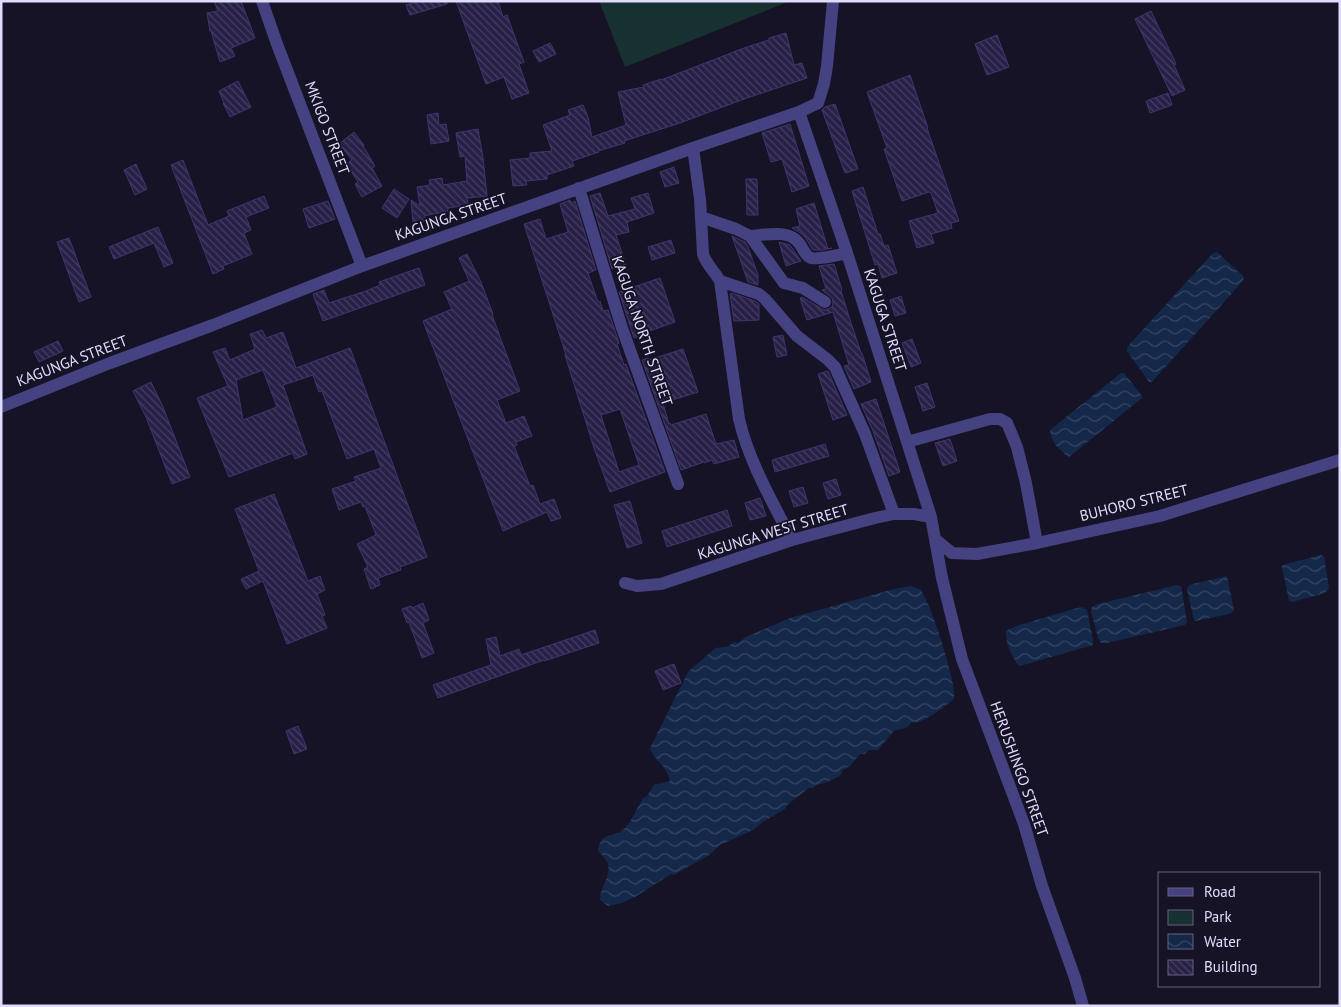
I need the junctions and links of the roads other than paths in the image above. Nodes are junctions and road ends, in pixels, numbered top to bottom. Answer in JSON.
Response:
{"nodes":[{"id":1,"x":262,"y":1,"type":"edge"},
{"id":2,"x":833,"y":1,"type":"edge"},
{"id":3,"x":799,"y":112,"type":"junction"},
{"id":4,"x":693,"y":148,"type":"junction"},
{"id":5,"x":579,"y":188,"type":"junction"},
{"id":6,"x":701,"y":217,"type":"junction"},
{"id":7,"x":750,"y":236,"type":"junction"},
{"id":8,"x":846,"y":253,"type":"junction"},
{"id":9,"x":362,"y":266,"type":"junction"},
{"id":10,"x":720,"y":281,"type":"junction"},
{"id":11,"x":825,"y":302,"type":"dead end"},
{"id":12,"x":1,"y":407,"type":"edge"},
{"id":13,"x":907,"y":442,"type":"junction"},
{"id":14,"x":1340,"y":460,"type":"edge"},
{"id":15,"x":678,"y":484,"type":"dead end"},
{"id":16,"x":894,"y":514,"type":"junction"},
{"id":17,"x":931,"y":517,"type":"junction"},
{"id":18,"x":792,"y":540,"type":"junction"},
{"id":19,"x":936,"y":540,"type":"junction"},
{"id":20,"x":1037,"y":543,"type":"junction"},
{"id":21,"x":626,"y":583,"type":"dead end"},
{"id":22,"x":1083,"y":1006,"type":"edge"}],
"edges":[{"from":1,"to":9,"type":"street","name":"MKIGO STREET"},
{"from":2,"to":3,"type":"street","name":"KAGUNGA STREET"},
{"from":3,"to":4,"type":"street","name":"KAGUNGA STREET"},
{"from":3,"to":8,"type":"street","name":"KAGUGA STREET"},
{"from":4,"to":5,"type":"street","name":"KAGUNGA STREET"},
{"from":4,"to":6,"type":"street"},
{"from":5,"to":9,"type":"street","name":"KAGUNGA STREET"},
{"from":5,"to":15,"type":"street","name":"KAGUGA NORTH STREET"},
{"from":6,"to":7,"type":"street"},
{"from":6,"to":10,"type":"street"},
{"from":7,"to":8,"type":"street"},
{"from":7,"to":11,"type":"street"},
{"from":8,"to":13,"type":"street","name":"KAGUGA STREET"},
{"from":9,"to":12,"type":"street","name":"KAGUNGA STREET"},
{"from":10,"to":16,"type":"street"},
{"from":10,"to":18,"type":"street"},
{"from":13,"to":17,"type":"street","name":"KAGUGA STREET"},
{"from":13,"to":20,"type":"street"},
{"from":14,"to":20,"type":"street","name":"BUHORO STREET"},
{"from":16,"to":17,"type":"street","name":"KAGUNGA WEST STREET"},
{"from":16,"to":18,"type":"street","name":"KAGUNGA WEST STREET"},
{"from":17,"to":19,"type":"street","name":"KAGUGA STREET"},
{"from":18,"to":21,"type":"street","name":"KAGUNGA WEST STREET"},
{"from":19,"to":20,"type":"street","name":"BUHORO STREET"},
{"from":19,"to":22,"type":"street","name":"HERUSHINGO STREET"}]}
